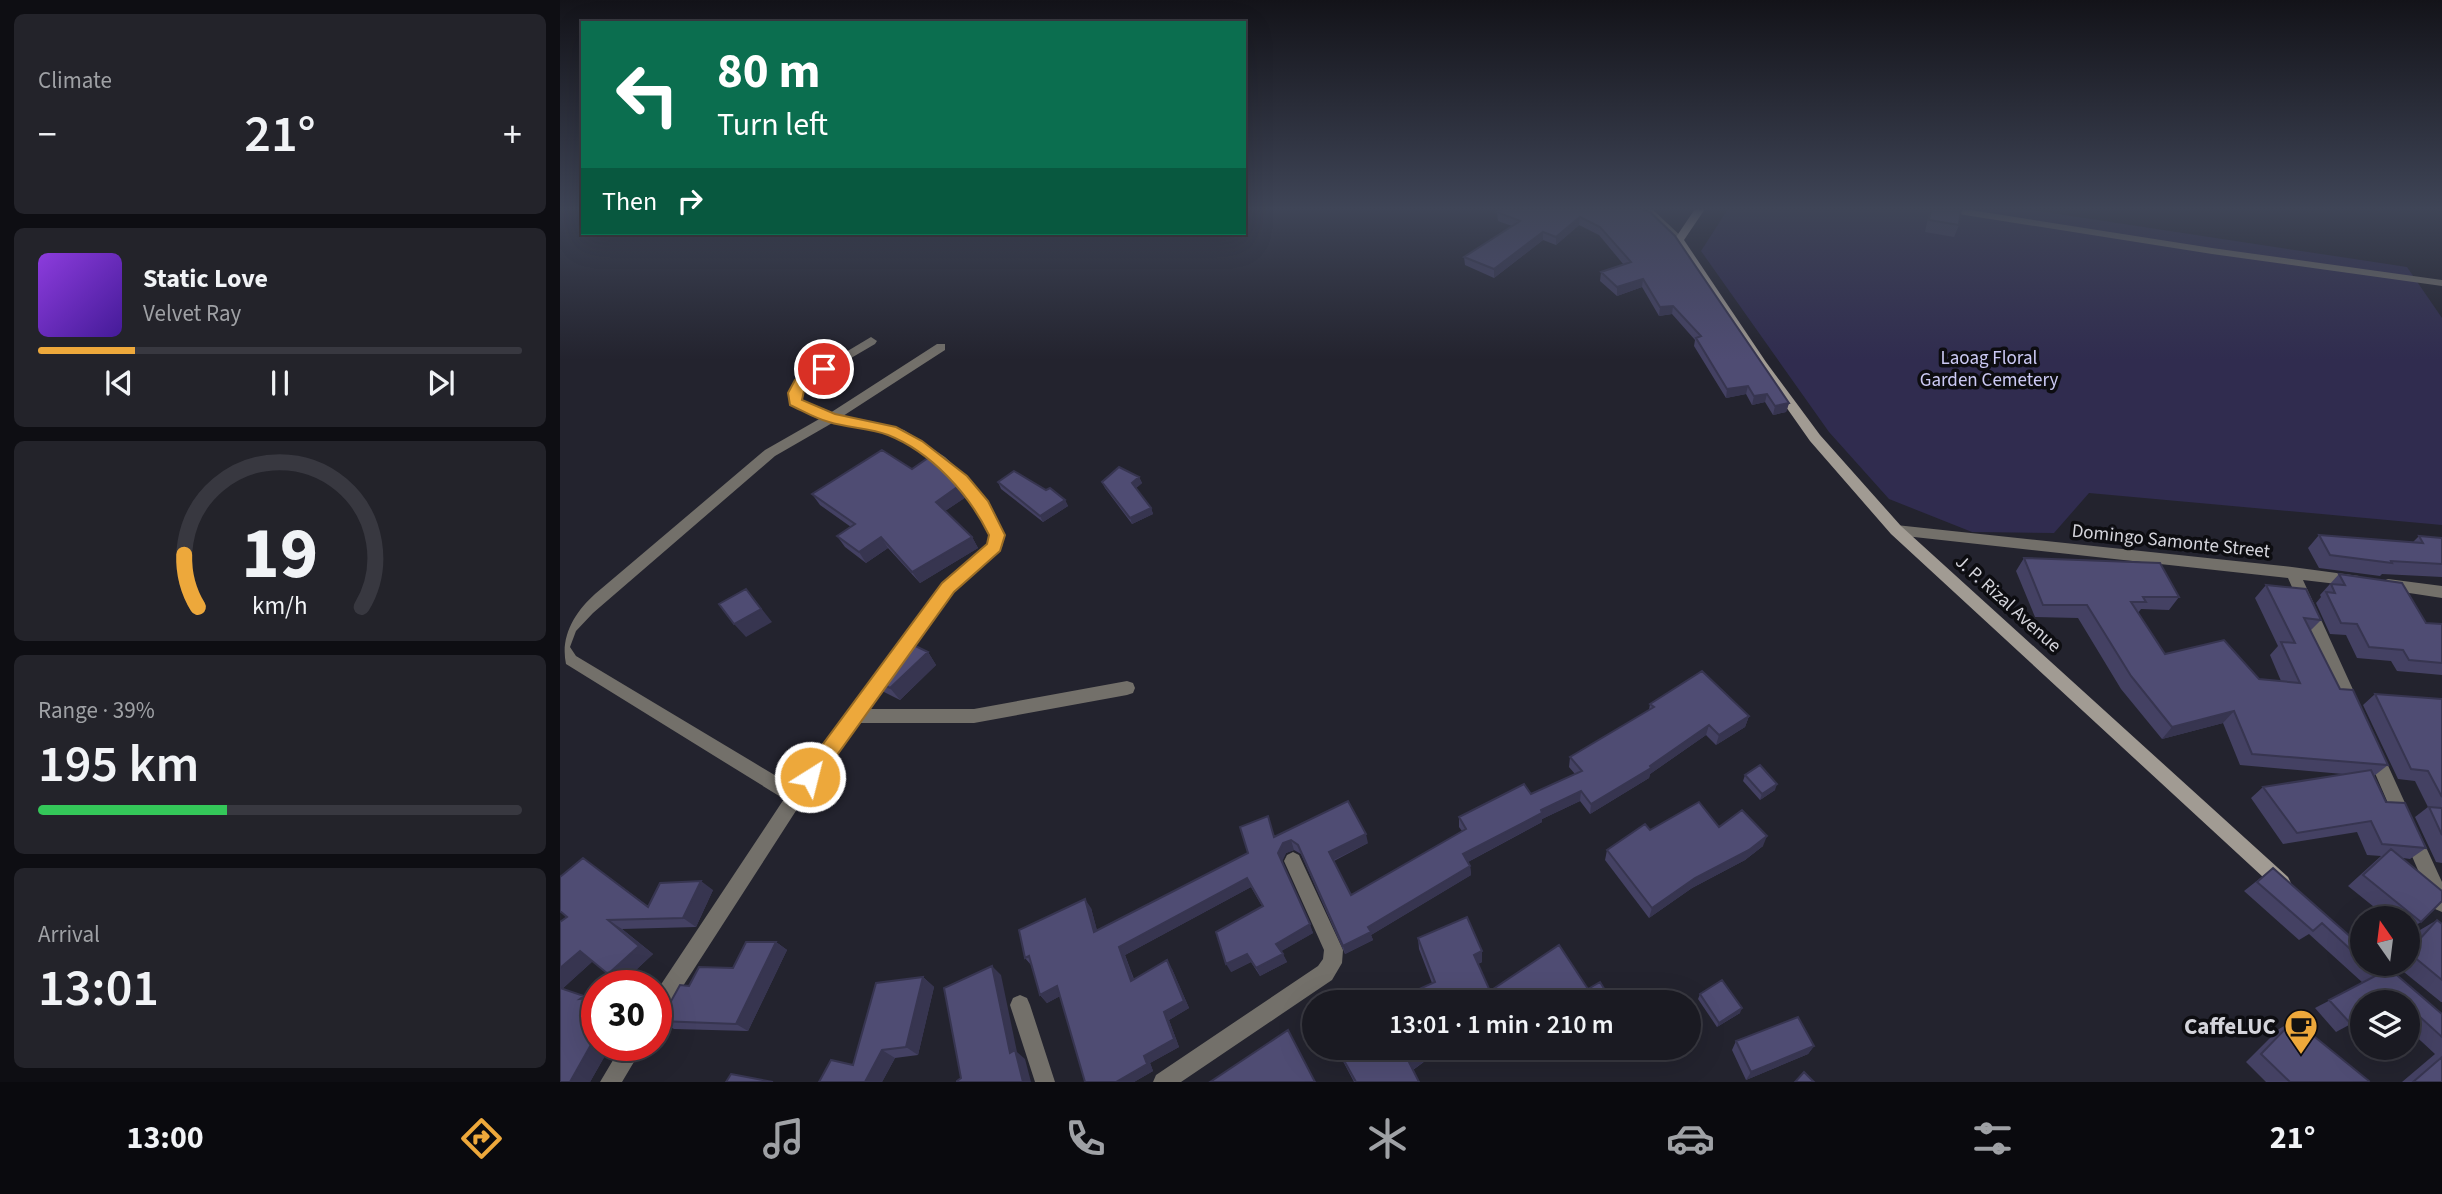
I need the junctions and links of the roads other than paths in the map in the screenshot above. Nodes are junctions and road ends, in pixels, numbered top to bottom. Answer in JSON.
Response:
{"nodes":[{"id":1,"x":1692,"y":259,"type":"edge"},
{"id":2,"x":2273,"y":259,"type":"edge"},
{"id":3,"x":2442,"y":283,"type":"edge"},
{"id":4,"x":871,"y":341,"type":"dead end"},
{"id":5,"x":941,"y":346,"type":"dead end"},
{"id":6,"x":831,"y":418,"type":"junction"},
{"id":7,"x":1896,"y":530,"type":"junction"},
{"id":8,"x":2292,"y":572,"type":"junction"},
{"id":9,"x":2442,"y":592,"type":"edge"},
{"id":10,"x":1127,"y":688,"type":"dead end"},
{"id":11,"x":854,"y":716,"type":"junction"},
{"id":12,"x":795,"y":797,"type":"junction"},
{"id":13,"x":1293,"y":861,"type":"dead end"},
{"id":14,"x":2293,"y":893,"type":"edge"},
{"id":15,"x":2442,"y":903,"type":"edge"},
{"id":16,"x":672,"y":985,"type":"edge"},
{"id":17,"x":1020,"y":1005,"type":"dead end"},
{"id":18,"x":624,"y":1061,"type":"edge"},
{"id":19,"x":610,"y":1082,"type":"edge"},
{"id":20,"x":1045,"y":1082,"type":"edge"},
{"id":21,"x":1163,"y":1082,"type":"edge"}],
"edges":[{"from":1,"to":7,"type":"main road","name":"J. P. Rizal Avenue"},
{"from":2,"to":3,"type":"street"},
{"from":4,"to":6,"type":"street"},
{"from":5,"to":6,"type":"street"},
{"from":6,"to":11,"type":"street"},
{"from":6,"to":12,"type":"street"},
{"from":7,"to":8,"type":"street","name":"Domingo Samonte Street"},
{"from":7,"to":14,"type":"main road","name":"J. P. Rizal Avenue"},
{"from":8,"to":9,"type":"street","name":"Domingo Samonte Street"},
{"from":8,"to":15,"type":"street"},
{"from":10,"to":11,"type":"street"},
{"from":11,"to":12,"type":"street"},
{"from":12,"to":16,"type":"street"},
{"from":13,"to":21,"type":"street"},
{"from":17,"to":20,"type":"street"},
{"from":18,"to":19,"type":"street"}]}
